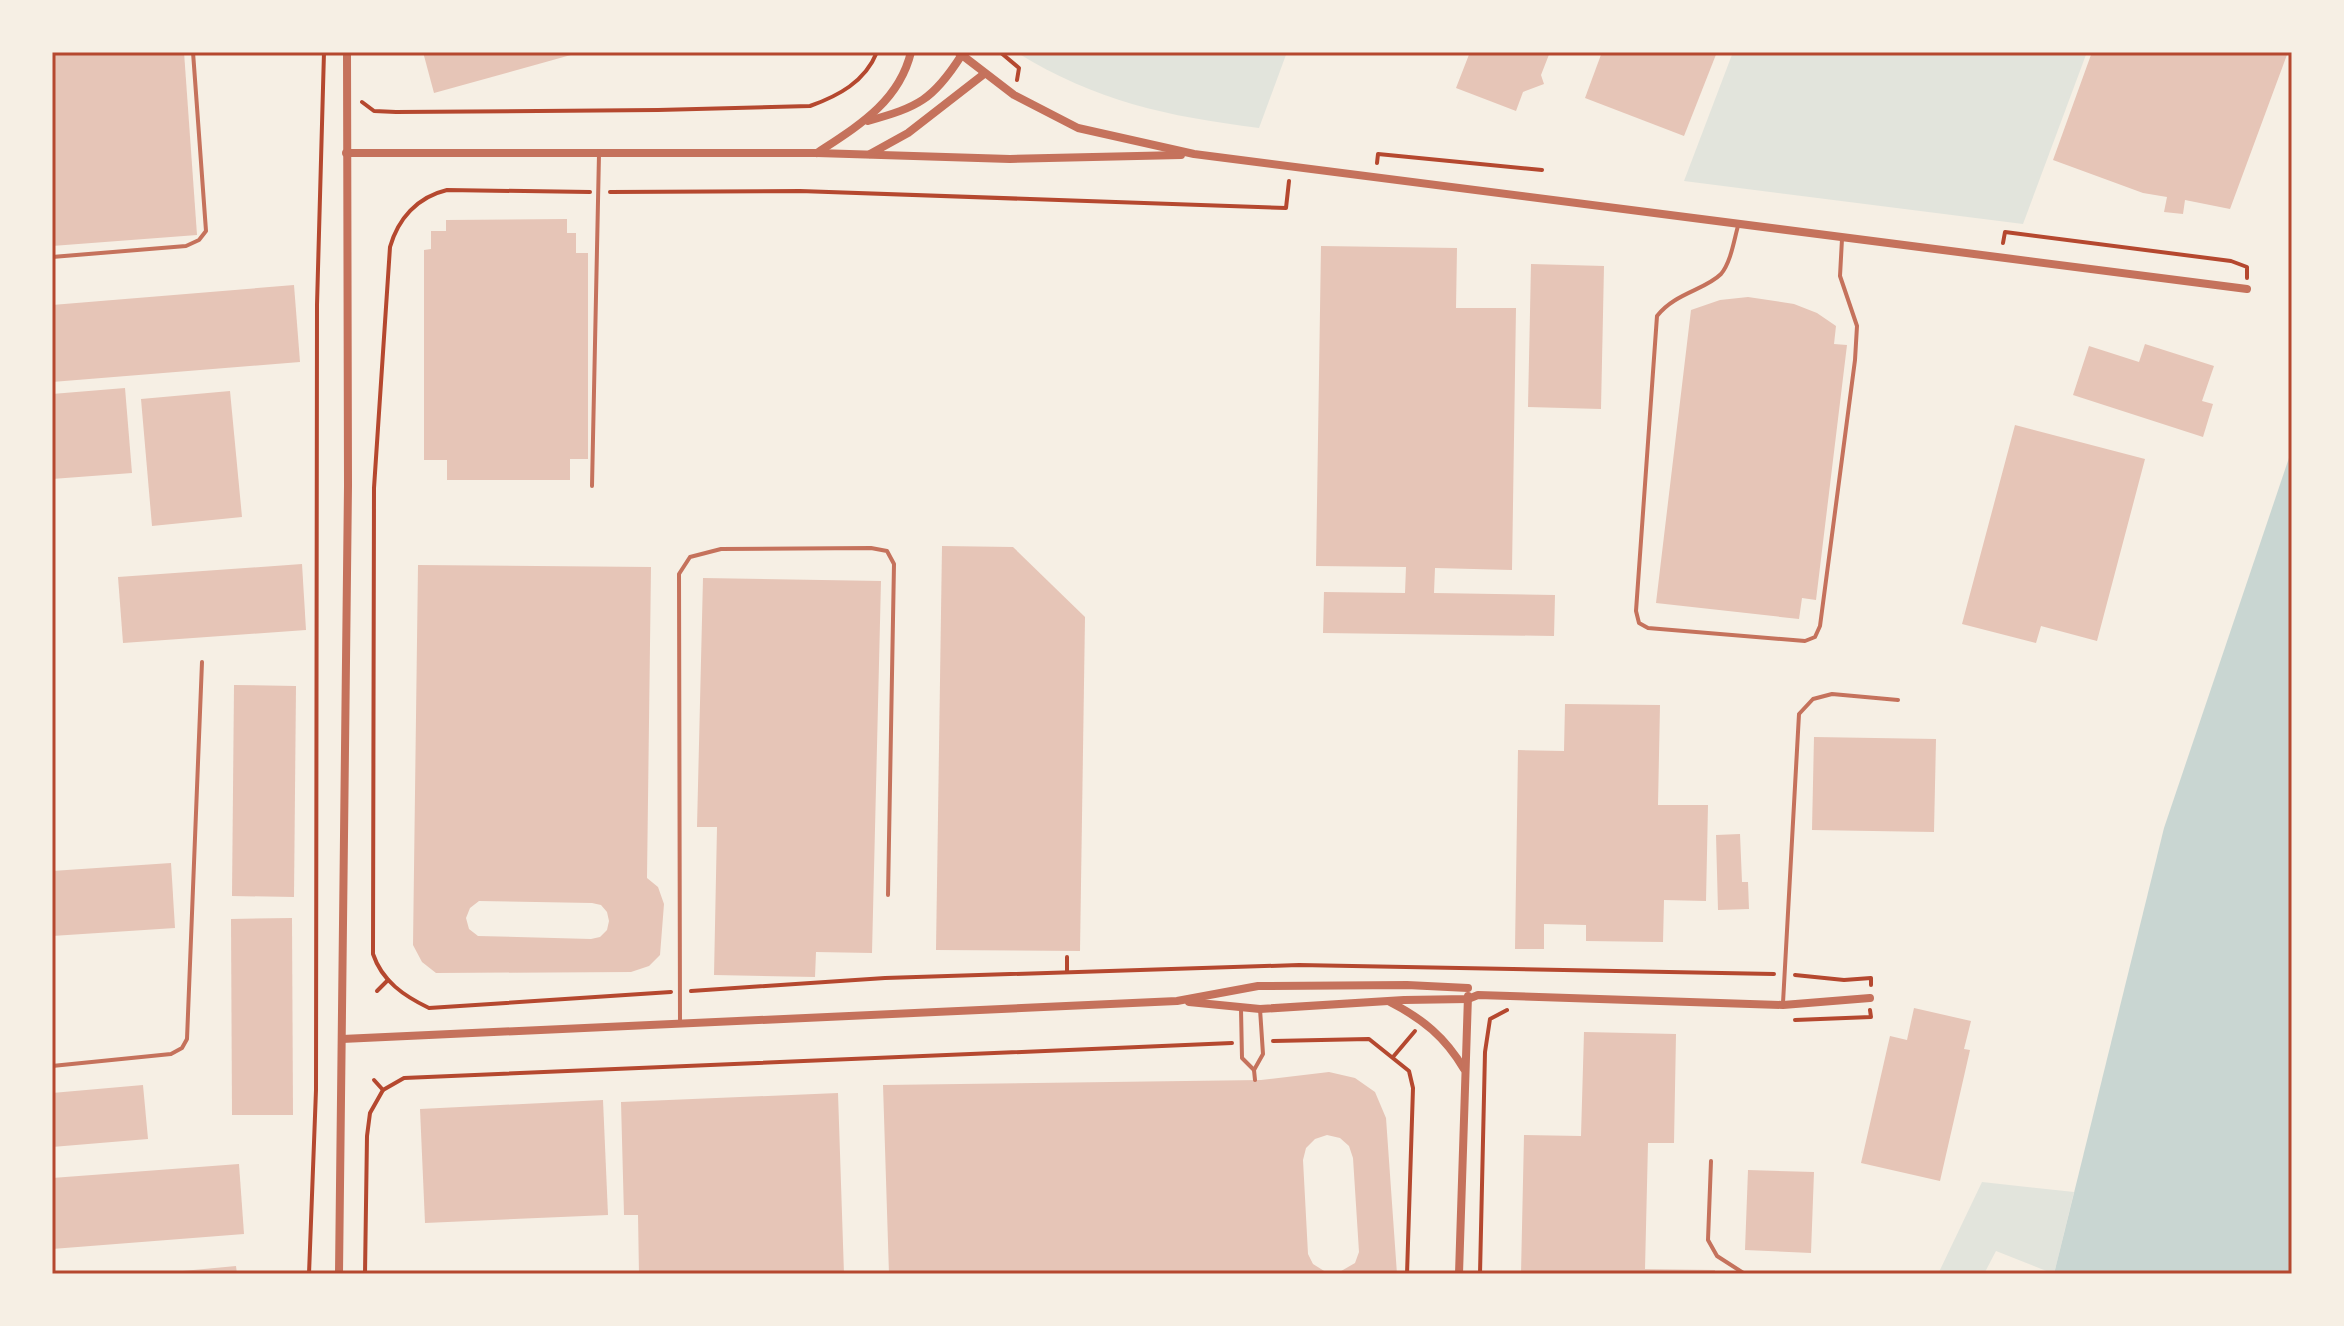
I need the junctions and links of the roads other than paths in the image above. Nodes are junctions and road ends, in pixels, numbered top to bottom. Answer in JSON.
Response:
{"nodes":[{"id":1,"x":193,"y":52,"type":"edge"},
{"id":2,"x":347,"y":52,"type":"edge"},
{"id":3,"x":911,"y":52,"type":"edge"},
{"id":4,"x":960,"y":54,"type":"edge"},
{"id":5,"x":984,"y":74,"type":"junction"},
{"id":6,"x":863,"y":122,"type":"junction"},
{"id":7,"x":599,"y":152,"type":"junction"},
{"id":8,"x":346,"y":153,"type":"junction"},
{"id":9,"x":817,"y":153,"type":"junction"},
{"id":10,"x":870,"y":154,"type":"junction"},
{"id":11,"x":1194,"y":154,"type":"junction"},
{"id":12,"x":1738,"y":224,"type":"junction"},
{"id":13,"x":1842,"y":237,"type":"junction"},
{"id":14,"x":52,"y":257,"type":"edge"},
{"id":15,"x":2247,"y":289,"type":"road end"},
{"id":16,"x":592,"y":486,"type":"dead end"},
{"id":17,"x":202,"y":662,"type":"dead end"},
{"id":18,"x":1898,"y":700,"type":"dead end"},
{"id":19,"x":888,"y":895,"type":"dead end"},
{"id":20,"x":1468,"y":988,"type":"junction"},
{"id":21,"x":1478,"y":995,"type":"junction"},
{"id":22,"x":1870,"y":998,"type":"road end"},
{"id":23,"x":1468,"y":999,"type":"junction"},
{"id":24,"x":1177,"y":1001,"type":"junction"},
{"id":25,"x":1389,"y":1001,"type":"junction"},
{"id":26,"x":1783,"y":1005,"type":"junction"},
{"id":27,"x":1241,"y":1007,"type":"junction"},
{"id":28,"x":1260,"y":1009,"type":"junction"},
{"id":29,"x":680,"y":1023,"type":"junction"},
{"id":30,"x":342,"y":1039,"type":"junction"},
{"id":31,"x":52,"y":1066,"type":"edge"},
{"id":32,"x":1464,"y":1069,"type":"junction"},
{"id":33,"x":1254,"y":1070,"type":"junction"},
{"id":34,"x":1255,"y":1080,"type":"dead end"},
{"id":35,"x":1711,"y":1161,"type":"dead end"},
{"id":36,"x":339,"y":1274,"type":"edge"},
{"id":37,"x":1459,"y":1274,"type":"edge"},
{"id":38,"x":1745,"y":1274,"type":"edge"}],
"edges":[{"from":1,"to":14,"type":"lane"},
{"from":2,"to":8,"type":"street"},
{"from":3,"to":6,"type":"street"},
{"from":4,"to":5,"type":"street"},
{"from":4,"to":6,"type":"street"},
{"from":5,"to":10,"type":"street"},
{"from":5,"to":11,"type":"street"},
{"from":6,"to":9,"type":"street"},
{"from":7,"to":8,"type":"street"},
{"from":7,"to":9,"type":"street"},
{"from":7,"to":16,"type":"lane"},
{"from":8,"to":30,"type":"street"},
{"from":9,"to":10,"type":"street"},
{"from":10,"to":11,"type":"street"},
{"from":11,"to":12,"type":"street"},
{"from":12,"to":13,"type":"street"},
{"from":12,"to":13,"type":"lane"},
{"from":13,"to":15,"type":"street"},
{"from":17,"to":31,"type":"lane"},
{"from":18,"to":26,"type":"lane"},
{"from":19,"to":29,"type":"lane"},
{"from":20,"to":21,"type":"street"},
{"from":20,"to":23,"type":"street"},
{"from":20,"to":24,"type":"street"},
{"from":21,"to":23,"type":"street"},
{"from":21,"to":26,"type":"street"},
{"from":22,"to":26,"type":"street"},
{"from":23,"to":25,"type":"street"},
{"from":23,"to":32,"type":"street"},
{"from":24,"to":27,"type":"street"},
{"from":24,"to":29,"type":"street"},
{"from":25,"to":28,"type":"street"},
{"from":25,"to":32,"type":"street"},
{"from":27,"to":28,"type":"street"},
{"from":27,"to":33,"type":"lane"},
{"from":28,"to":33,"type":"lane"},
{"from":29,"to":30,"type":"street"},
{"from":30,"to":36,"type":"street"},
{"from":32,"to":37,"type":"street"},
{"from":33,"to":34,"type":"lane"},
{"from":35,"to":38,"type":"lane"}]}
